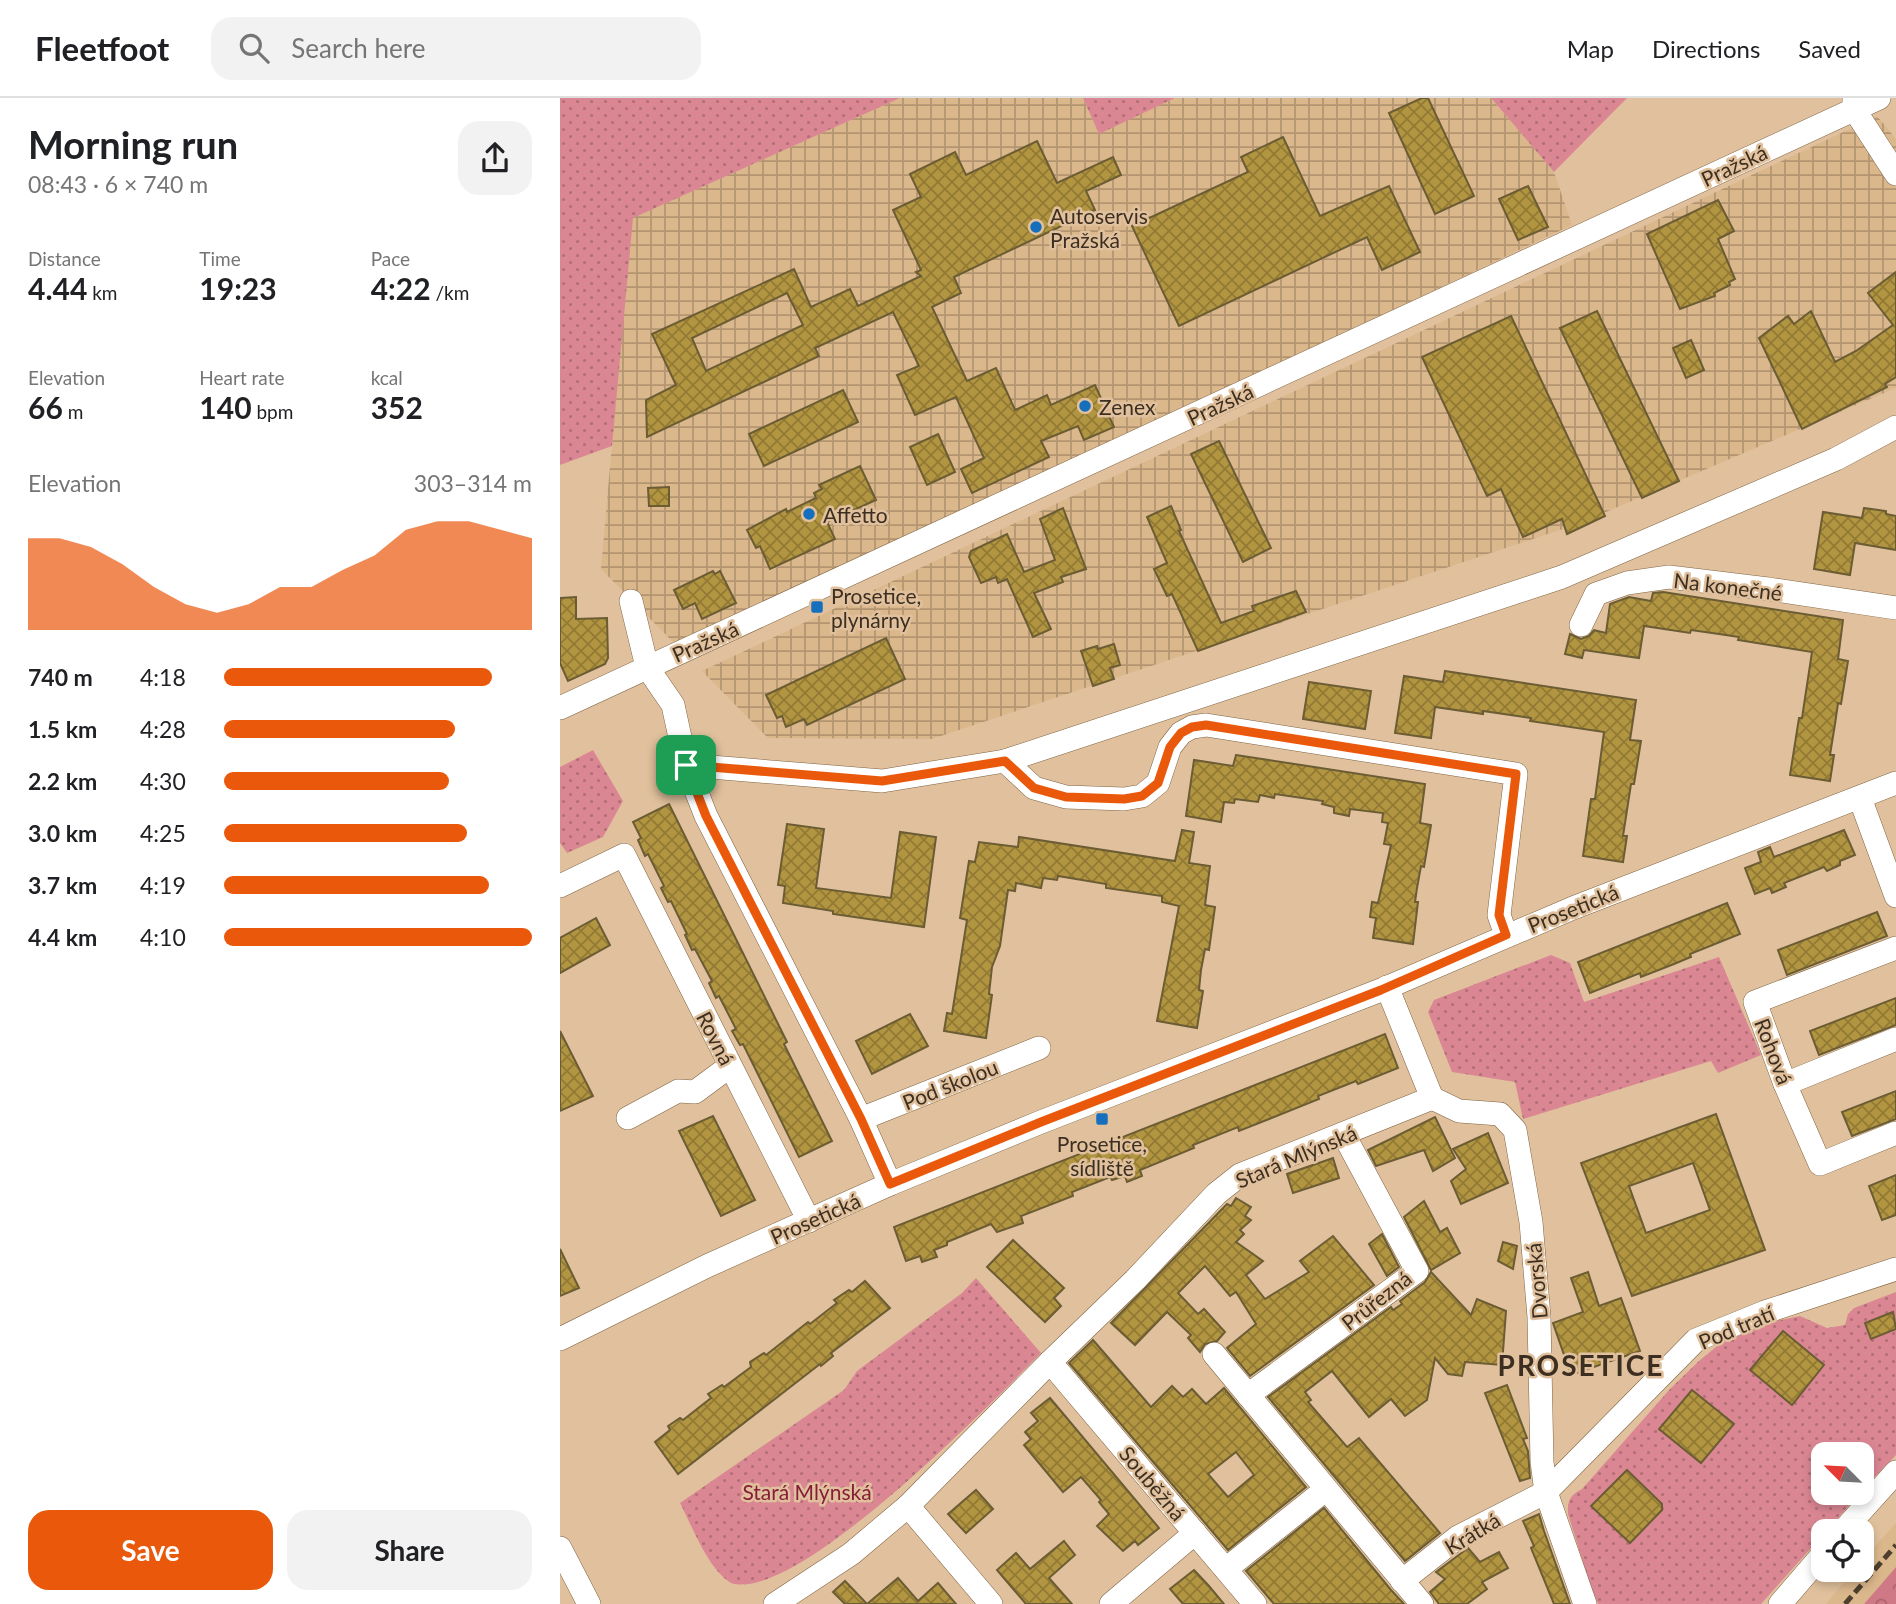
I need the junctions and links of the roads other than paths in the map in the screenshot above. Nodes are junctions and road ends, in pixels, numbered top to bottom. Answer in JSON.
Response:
{"nodes":[{"id":1,"x":1879,"y":98,"type":"edge"},
{"id":2,"x":1854,"y":104,"type":"edge"},
{"id":3,"x":1896,"y":174,"type":"edge"},
{"id":4,"x":1896,"y":427,"type":"edge"},
{"id":5,"x":631,"y":601,"type":"dead end"},
{"id":6,"x":1896,"y":608,"type":"edge"},
{"id":7,"x":1581,"y":625,"type":"dead end"},
{"id":8,"x":647,"y":667,"type":"junction"},
{"id":9,"x":560,"y":708,"type":"edge"},
{"id":10,"x":1005,"y":761,"type":"junction"},
{"id":11,"x":686,"y":765,"type":"junction"},
{"id":12,"x":1896,"y":783,"type":"edge"},
{"id":13,"x":1860,"y":798,"type":"junction"},
{"id":14,"x":560,"y":886,"type":"edge"},
{"id":15,"x":1896,"y":897,"type":"edge"},
{"id":16,"x":1506,"y":935,"type":"junction"},
{"id":17,"x":1896,"y":948,"type":"edge"},
{"id":18,"x":1387,"y":987,"type":"junction"},
{"id":19,"x":1896,"y":1039,"type":"edge"},
{"id":20,"x":1039,"y":1048,"type":"dead end"},
{"id":21,"x":730,"y":1066,"type":"junction"},
{"id":22,"x":1785,"y":1084,"type":"junction"},
{"id":23,"x":1432,"y":1098,"type":"junction"},
{"id":24,"x":628,"y":1118,"type":"dead end"},
{"id":25,"x":861,"y":1119,"type":"junction"},
{"id":26,"x":1896,"y":1133,"type":"edge"},
{"id":27,"x":1344,"y":1135,"type":"junction"},
{"id":28,"x":890,"y":1184,"type":"junction"},
{"id":29,"x":809,"y":1221,"type":"junction"},
{"id":30,"x":1896,"y":1269,"type":"edge"},
{"id":31,"x":560,"y":1339,"type":"edge"},
{"id":32,"x":1214,"y":1354,"type":"dead end"},
{"id":33,"x":1049,"y":1362,"type":"junction"},
{"id":34,"x":1248,"y":1395,"type":"junction"},
{"id":35,"x":1896,"y":1472,"type":"edge"},
{"id":36,"x":1325,"y":1490,"type":"junction"},
{"id":37,"x":1546,"y":1492,"type":"junction"},
{"id":38,"x":908,"y":1506,"type":"junction"},
{"id":39,"x":1854,"y":1519,"type":"edge"},
{"id":40,"x":1195,"y":1533,"type":"junction"},
{"id":41,"x":560,"y":1548,"type":"edge"},
{"id":42,"x":1811,"y":1568,"type":"edge"},
{"id":43,"x":1226,"y":1569,"type":"junction"},
{"id":44,"x":1402,"y":1581,"type":"junction"},
{"id":45,"x":589,"y":1604,"type":"edge"},
{"id":46,"x":775,"y":1604,"type":"edge"},
{"id":47,"x":991,"y":1604,"type":"edge"},
{"id":48,"x":1111,"y":1604,"type":"edge"},
{"id":49,"x":1255,"y":1604,"type":"edge"},
{"id":50,"x":1422,"y":1604,"type":"edge"},
{"id":51,"x":1585,"y":1604,"type":"edge"},
{"id":52,"x":1780,"y":1604,"type":"edge"}],
"edges":[{"from":1,"to":2,"type":"street","name":"Pražská"},
{"from":2,"to":3,"type":"street"},
{"from":2,"to":8,"type":"street","name":"Pražská"},
{"from":4,"to":10,"type":"street"},
{"from":5,"to":8,"type":"street"},
{"from":6,"to":7,"type":"street","name":"Na konečné"},
{"from":8,"to":9,"type":"street","name":"Pražská"},
{"from":8,"to":11,"type":"street"},
{"from":10,"to":11,"type":"street"},
{"from":10,"to":16,"type":"street"},
{"from":11,"to":25,"type":"street"},
{"from":12,"to":13,"type":"street","name":"Prosetická"},
{"from":13,"to":15,"type":"street"},
{"from":13,"to":16,"type":"street","name":"Prosetická"},
{"from":14,"to":21,"type":"street","name":"Rovná"},
{"from":16,"to":18,"type":"street","name":"Prosetická"},
{"from":17,"to":22,"type":"street","name":"Rohová"},
{"from":18,"to":23,"type":"street"},
{"from":18,"to":28,"type":"street","name":"Prosetická"},
{"from":19,"to":22,"type":"street"},
{"from":20,"to":25,"type":"street","name":"Pod školou"},
{"from":21,"to":24,"type":"street"},
{"from":21,"to":29,"type":"street","name":"Rovná"},
{"from":22,"to":26,"type":"street","name":"Rohová"},
{"from":23,"to":27,"type":"street","name":"Stará Mlýnská"},
{"from":23,"to":37,"type":"street","name":"Dvorská"},
{"from":25,"to":28,"type":"street"},
{"from":27,"to":33,"type":"street","name":"Stará Mlýnská"},
{"from":27,"to":34,"type":"street","name":"Průřezná"},
{"from":28,"to":29,"type":"street","name":"Prosetická"},
{"from":29,"to":31,"type":"street","name":"Prosetická"},
{"from":30,"to":37,"type":"street","name":"Pod tratí"},
{"from":32,"to":34,"type":"street"},
{"from":33,"to":38,"type":"street","name":"Stará Mlýnská"},
{"from":33,"to":40,"type":"street","name":"Souběžná"},
{"from":34,"to":36,"type":"street"},
{"from":35,"to":39,"type":"street"},
{"from":36,"to":43,"type":"street"},
{"from":36,"to":44,"type":"street"},
{"from":37,"to":44,"type":"street","name":"Krátká"},
{"from":37,"to":51,"type":"street","name":"Dvorská"},
{"from":38,"to":46,"type":"street","name":"Stará Mlýnská"},
{"from":38,"to":47,"type":"street"},
{"from":40,"to":43,"type":"street","name":"Souběžná"},
{"from":40,"to":48,"type":"street"},
{"from":41,"to":45,"type":"street"},
{"from":42,"to":52,"type":"street"},
{"from":43,"to":49,"type":"street","name":"Souběžná"},
{"from":44,"to":50,"type":"street"}]}
